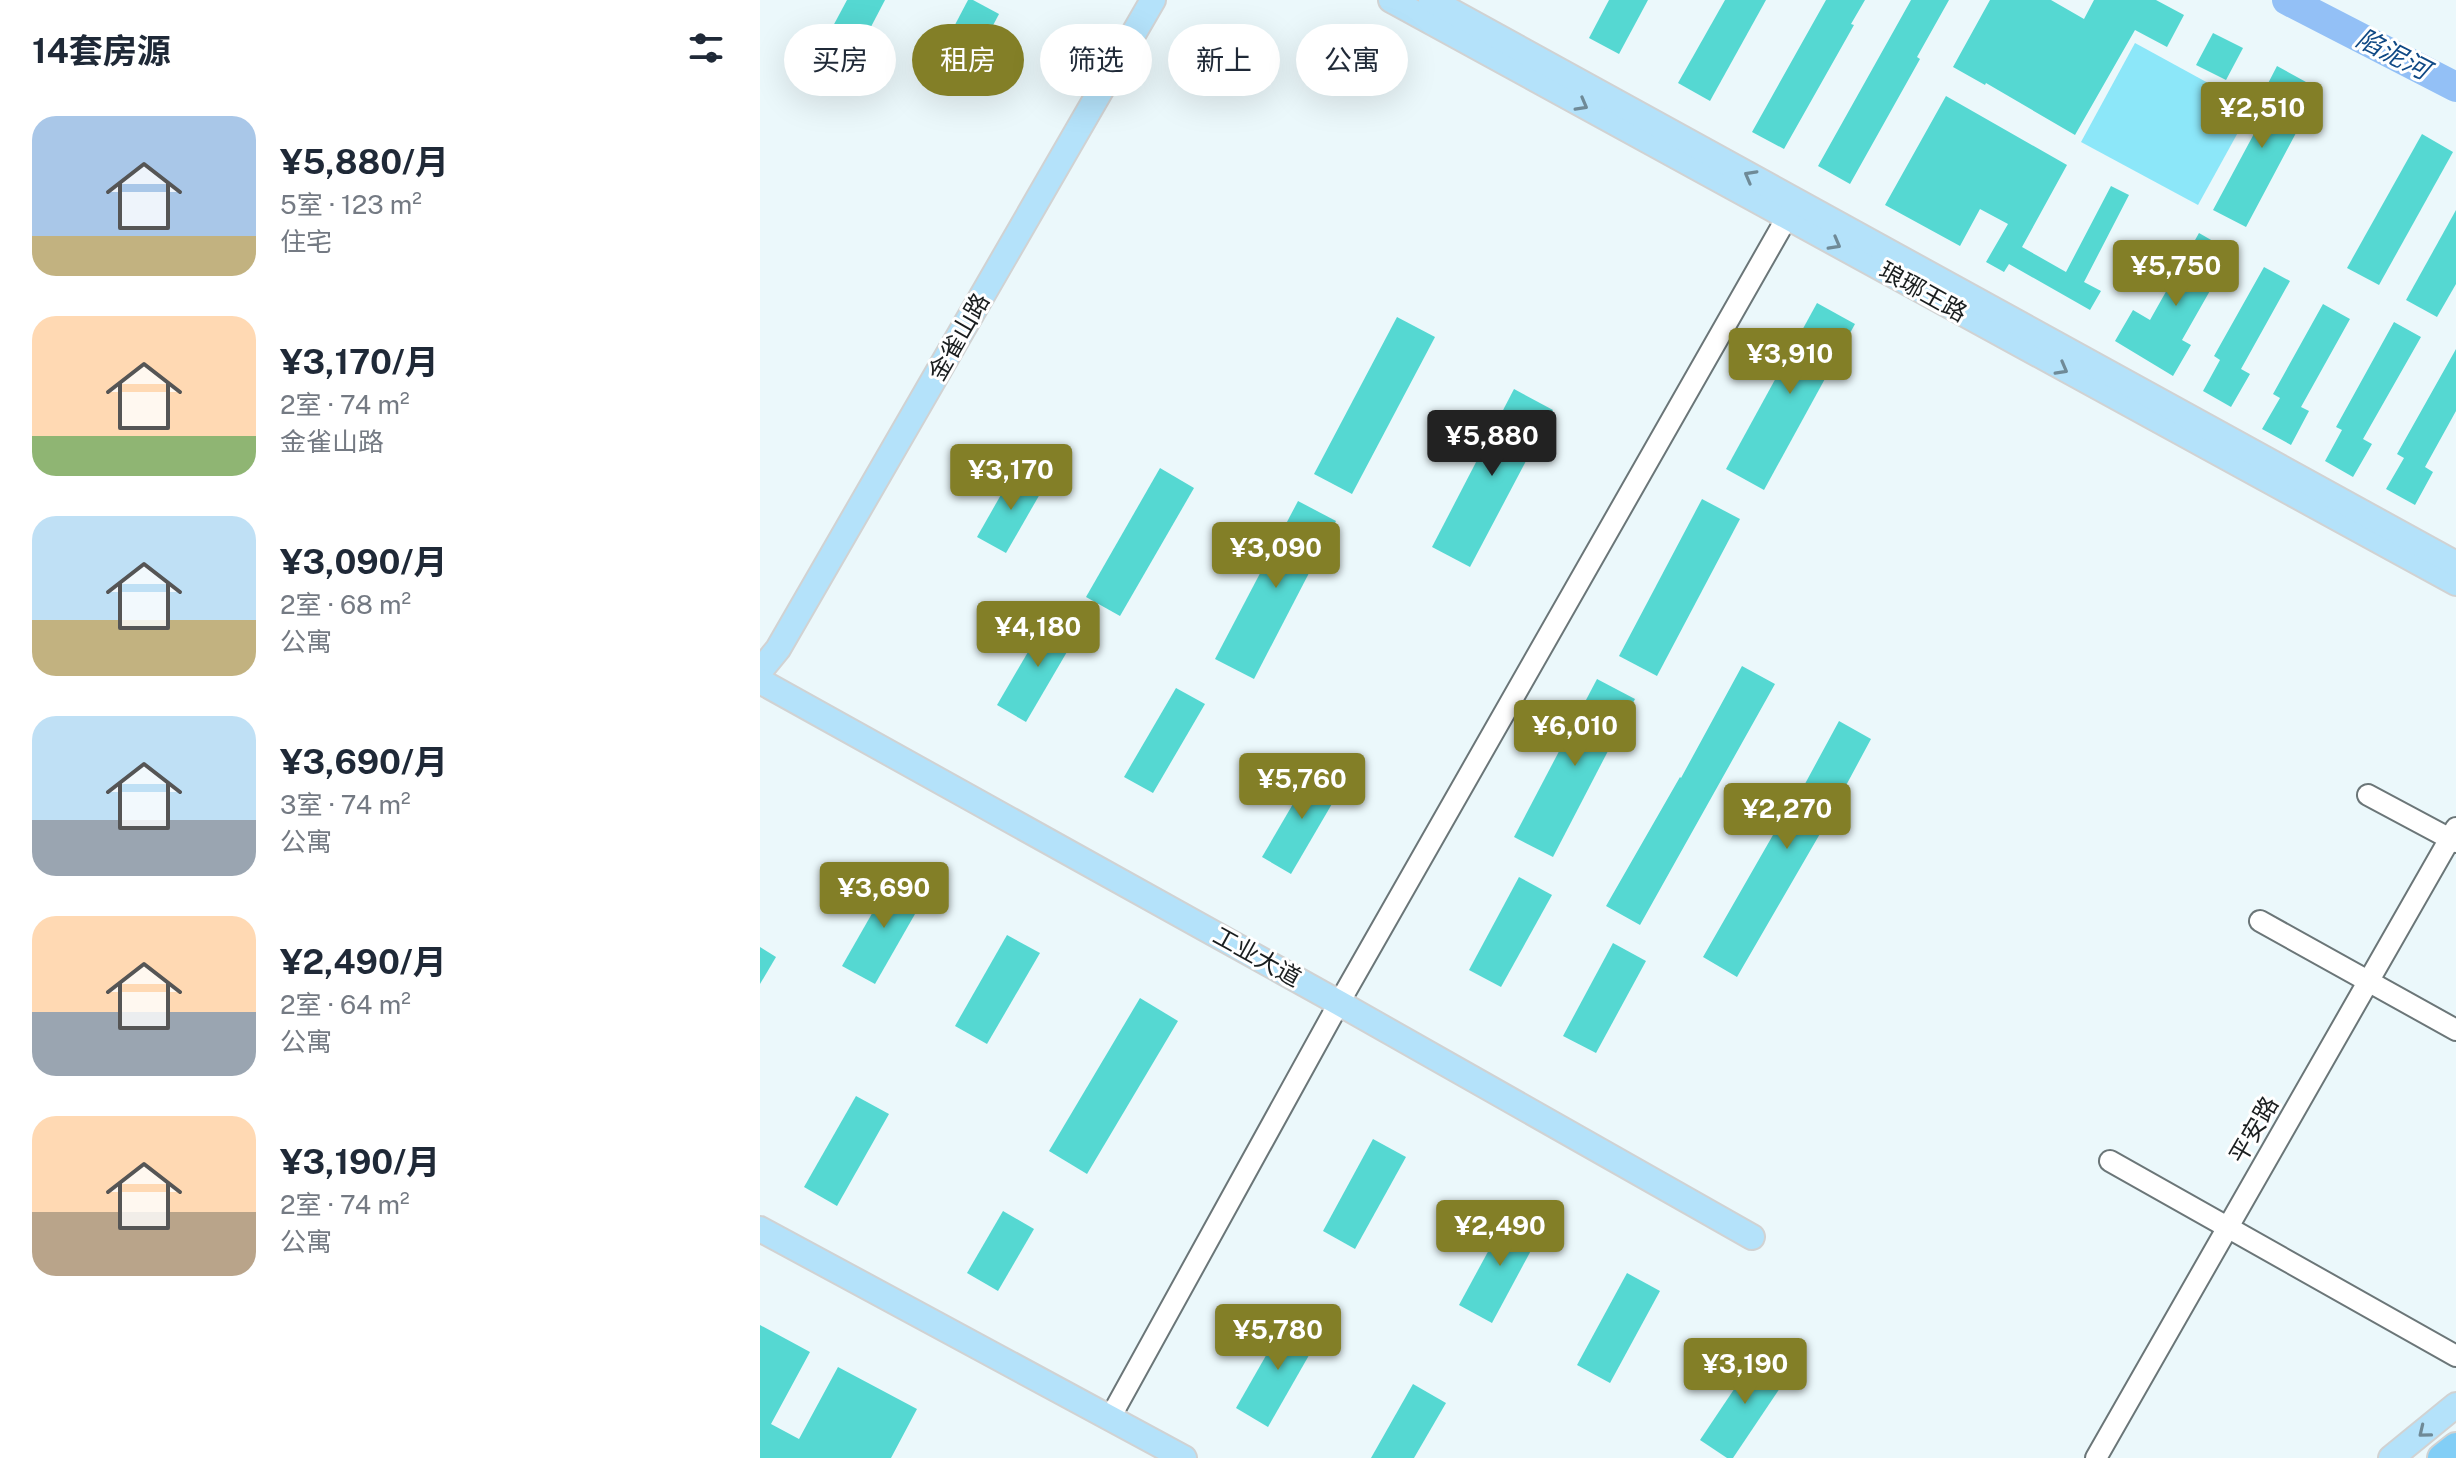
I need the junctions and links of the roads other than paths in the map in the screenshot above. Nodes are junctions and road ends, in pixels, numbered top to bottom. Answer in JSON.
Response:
{"nodes":[{"id":1,"x":1135,"y":0,"type":"edge"},
{"id":2,"x":1153,"y":0,"type":"edge"},
{"id":3,"x":1391,"y":0,"type":"edge"},
{"id":4,"x":1431,"y":0,"type":"edge"},
{"id":5,"x":1792,"y":209,"type":"junction"},
{"id":6,"x":2456,"y":564,"type":"edge"},
{"id":7,"x":2456,"y":583,"type":"edge"},
{"id":8,"x":760,"y":661,"type":"edge"},
{"id":9,"x":760,"y":671,"type":"edge"},
{"id":10,"x":760,"y":681,"type":"edge"},
{"id":11,"x":2368,"y":795,"type":"dead end"},
{"id":12,"x":2454,"y":836,"type":"edge"},
{"id":13,"x":2260,"y":921,"type":"dead end"},
{"id":14,"x":2368,"y":982,"type":"junction"},
{"id":15,"x":1339,"y":1003,"type":"junction"},
{"id":16,"x":2456,"y":1030,"type":"edge"},
{"id":17,"x":2110,"y":1161,"type":"dead end"},
{"id":18,"x":2228,"y":1227,"type":"junction"},
{"id":19,"x":760,"y":1229,"type":"edge"},
{"id":20,"x":1752,"y":1237,"type":"dead end"},
{"id":21,"x":2456,"y":1356,"type":"edge"},
{"id":22,"x":2456,"y":1405,"type":"edge"},
{"id":23,"x":1110,"y":1418,"type":"junction"},
{"id":24,"x":2456,"y":1447,"type":"edge"},
{"id":25,"x":1184,"y":1458,"type":"edge"},
{"id":26,"x":2096,"y":1458,"type":"edge"},
{"id":27,"x":2391,"y":1458,"type":"edge"},
{"id":28,"x":2442,"y":1458,"type":"edge"}],
"edges":[{"from":1,"to":8,"type":"main road","name":"金雀山路"},
{"from":2,"to":9,"type":"main road","name":"金雀山路"},
{"from":3,"to":5,"type":"main road","name":"琅琊王路","one_way":true},
{"from":5,"to":4,"type":"main road","name":"琅琊王路","one_way":true},
{"from":5,"to":6,"type":"main road","name":"琅琊王路"},
{"from":5,"to":7,"type":"main road","name":"琅琊王路","one_way":true},
{"from":5,"to":15,"type":"street"},
{"from":10,"to":15,"type":"main road","name":"工业大道"},
{"from":11,"to":12,"type":"street"},
{"from":12,"to":14,"type":"street","name":"平安路"},
{"from":13,"to":14,"type":"street"},
{"from":14,"to":16,"type":"street"},
{"from":14,"to":18,"type":"street","name":"平安路"},
{"from":15,"to":20,"type":"main road","name":"工业大道"},
{"from":15,"to":23,"type":"street"},
{"from":17,"to":18,"type":"street"},
{"from":18,"to":21,"type":"street"},
{"from":18,"to":26,"type":"street","name":"平安路"},
{"from":19,"to":23,"type":"main road"},
{"from":22,"to":27,"type":"main road","one_way":true},
{"from":23,"to":25,"type":"main road"},
{"from":24,"to":28,"type":"highway"}]}
